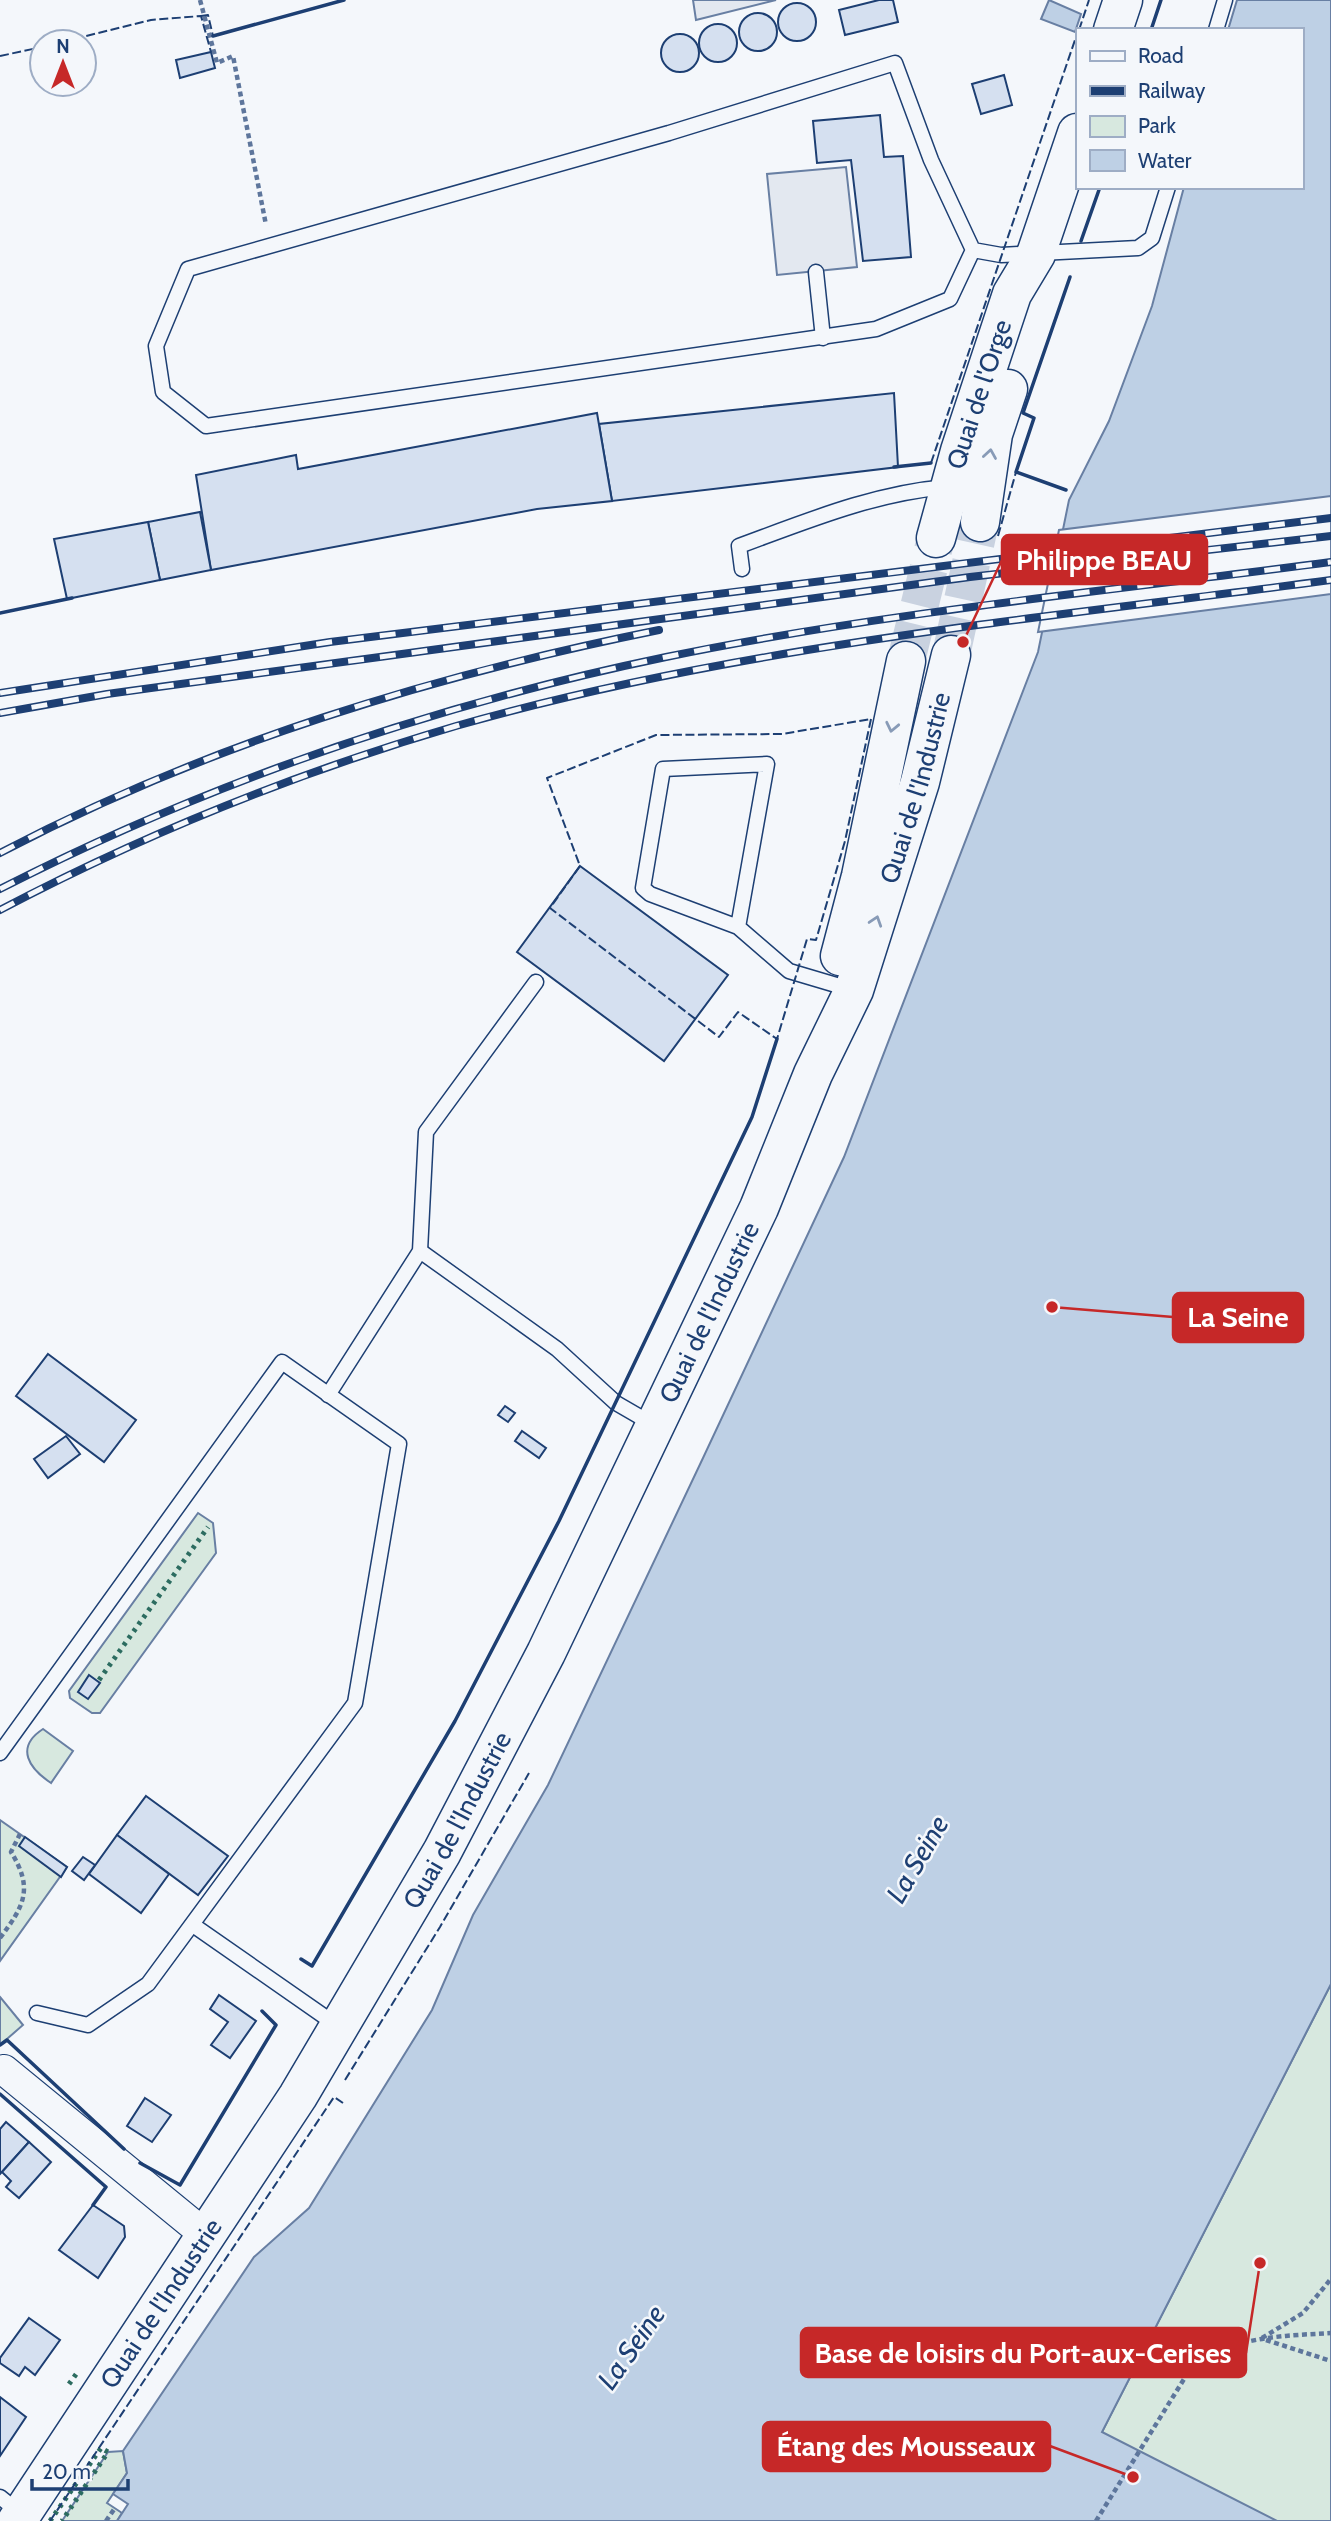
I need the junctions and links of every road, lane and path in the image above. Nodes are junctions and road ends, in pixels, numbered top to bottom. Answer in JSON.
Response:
{"nodes":[{"id":1,"x":200,"y":0,"type":"edge"},
{"id":2,"x":1123,"y":0,"type":"edge"},
{"id":3,"x":1225,"y":0,"type":"edge"},
{"id":4,"x":1113,"y":28,"type":"edge"},
{"id":5,"x":1217,"y":28,"type":"edge"},
{"id":6,"x":1076,"y":136,"type":"edge"},
{"id":7,"x":1167,"y":189,"type":"edge"},
{"id":8,"x":270,"y":245,"type":"junction"},
{"id":9,"x":973,"y":250,"type":"junction"},
{"id":10,"x":1036,"y":254,"type":"junction"},
{"id":11,"x":816,"y":271,"type":"dead end"},
{"id":12,"x":823,"y":338,"type":"junction"},
{"id":13,"x":950,"y":487,"type":"junction"},
{"id":14,"x":980,"y":522,"type":"tunnel mouth"},
{"id":15,"x":936,"y":538,"type":"tunnel mouth"},
{"id":16,"x":742,"y":569,"type":"dead end"},
{"id":17,"x":951,"y":655,"type":"tunnel mouth"},
{"id":18,"x":906,"y":661,"type":"tunnel mouth"},
{"id":19,"x":738,"y":927,"type":"junction"},
{"id":20,"x":536,"y":982,"type":"dead end"},
{"id":21,"x":844,"y":987,"type":"junction"},
{"id":22,"x":420,"y":1251,"type":"junction"},
{"id":23,"x":328,"y":1395,"type":"junction"},
{"id":24,"x":654,"y":1426,"type":"junction"},
{"id":25,"x":0,"y":1753,"type":"edge"},
{"id":26,"x":20,"y":1834,"type":"dead end"},
{"id":27,"x":193,"y":1924,"type":"junction"},
{"id":28,"x":0,"y":1938,"type":"edge"},
{"id":29,"x":37,"y":2013,"type":"dead end"},
{"id":30,"x":340,"y":2028,"type":"junction"},
{"id":31,"x":4,"y":2070,"type":"dead end"},
{"id":32,"x":208,"y":2237,"type":"junction"},
{"id":33,"x":1331,"y":2281,"type":"edge"},
{"id":34,"x":1331,"y":2333,"type":"edge"},
{"id":35,"x":1262,"y":2339,"type":"junction"},
{"id":36,"x":1331,"y":2361,"type":"edge"},
{"id":37,"x":115,"y":2508,"type":"dead end"},
{"id":38,"x":13,"y":2511,"type":"edge"},
{"id":39,"x":106,"y":2521,"type":"edge"},
{"id":40,"x":1096,"y":2521,"type":"edge"}],
"edges":[{"from":1,"to":8,"type":"path"},
{"from":2,"to":4,"type":"main road"},
{"from":3,"to":5,"type":"lane"},
{"from":6,"to":10,"type":"main road","name":"Quai de l'Orge"},
{"from":7,"to":10,"type":"lane"},
{"from":8,"to":9,"type":"lane"},
{"from":8,"to":12,"type":"lane"},
{"from":9,"to":10,"type":"lane"},
{"from":9,"to":12,"type":"lane"},
{"from":10,"to":13,"type":"main road","name":"Quai de l'Orge"},
{"from":14,"to":10,"type":"main road","name":"Quai de l'Orge","one_way":true},
{"from":11,"to":12,"type":"lane"},
{"from":13,"to":15,"type":"main road","name":"Quai de l'Orge"},
{"from":13,"to":16,"type":"lane"},
{"from":21,"to":17,"type":"main road","name":"Quai de l'Industrie","one_way":true},
{"from":18,"to":21,"type":"main road","name":"Quai de l'Industrie","one_way":true},
{"from":19,"to":19,"type":"lane"},
{"from":19,"to":21,"type":"lane"},
{"from":20,"to":22,"type":"lane"},
{"from":21,"to":24,"type":"main road","name":"Quai de l'Industrie"},
{"from":22,"to":23,"type":"lane"},
{"from":22,"to":24,"type":"lane"},
{"from":23,"to":25,"type":"lane"},
{"from":23,"to":27,"type":"lane"},
{"from":24,"to":30,"type":"main road","name":"Quai de l'Industrie"},
{"from":26,"to":28,"type":"path"},
{"from":27,"to":29,"type":"lane"},
{"from":27,"to":30,"type":"lane"},
{"from":30,"to":32,"type":"main road","name":"Quai de l'Industrie"},
{"from":31,"to":32,"type":"street"},
{"from":32,"to":38,"type":"main road","name":"Quai de l'Industrie"},
{"from":33,"to":35,"type":"path"},
{"from":34,"to":35,"type":"path"},
{"from":35,"to":36,"type":"path"},
{"from":35,"to":40,"type":"path"},
{"from":37,"to":39,"type":"path"}]}
